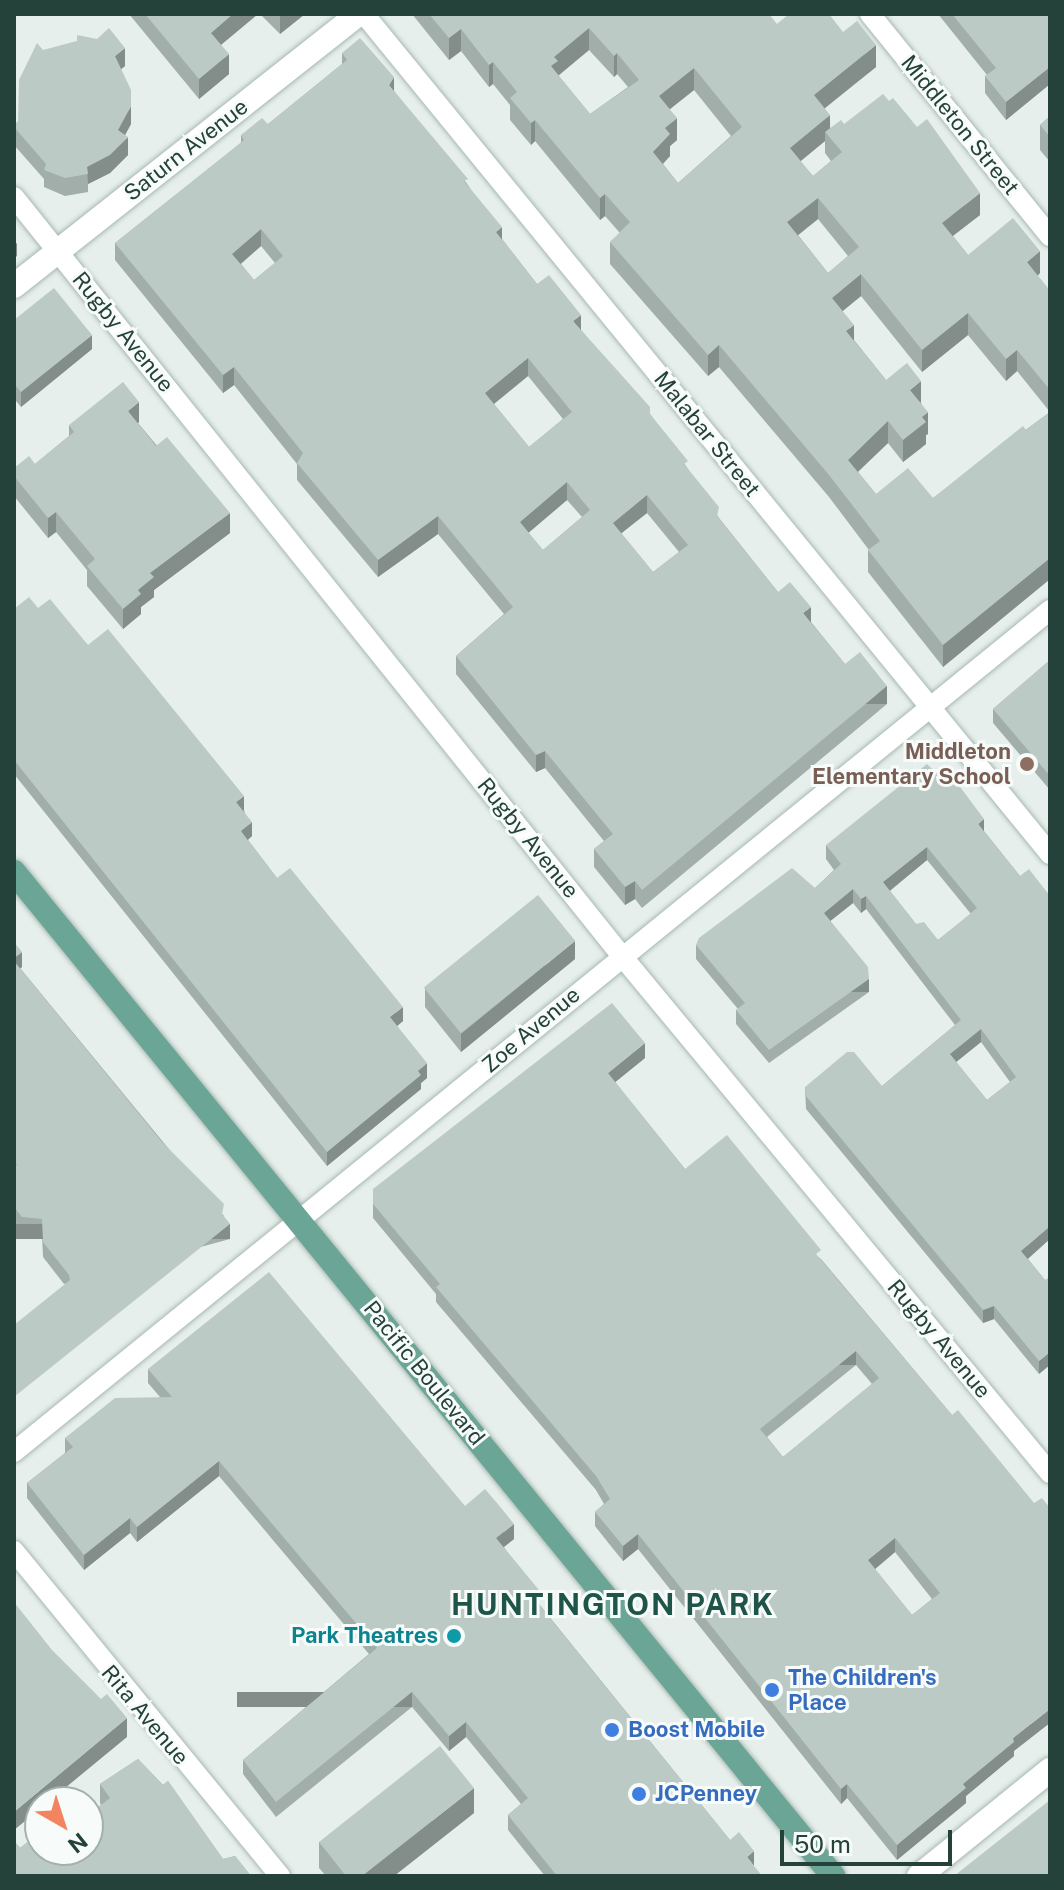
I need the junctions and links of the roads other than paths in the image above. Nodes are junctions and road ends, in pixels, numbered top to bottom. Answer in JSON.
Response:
{"nodes":[{"id":1,"x":358,"y":14,"type":"edge"},
{"id":2,"x":364,"y":14,"type":"edge"},
{"id":3,"x":870,"y":14,"type":"edge"},
{"id":4,"x":14,"y":197,"type":"edge"},
{"id":5,"x":1050,"y":236,"type":"edge"},
{"id":6,"x":58,"y":251,"type":"junction"},
{"id":7,"x":14,"y":286,"type":"edge"},
{"id":8,"x":1050,"y":610,"type":"edge"},
{"id":9,"x":931,"y":706,"type":"junction"},
{"id":10,"x":1050,"y":854,"type":"edge"},
{"id":11,"x":14,"y":872,"type":"edge"},
{"id":12,"x":621,"y":955,"type":"junction"},
{"id":13,"x":300,"y":1220,"type":"junction"},
{"id":14,"x":14,"y":1452,"type":"edge"},
{"id":15,"x":1050,"y":1473,"type":"edge"},
{"id":16,"x":14,"y":1551,"type":"edge"},
{"id":17,"x":1050,"y":1770,"type":"edge"},
{"id":18,"x":280,"y":1876,"type":"edge"},
{"id":19,"x":833,"y":1876,"type":"edge"},
{"id":20,"x":919,"y":1876,"type":"edge"}],
"edges":[{"from":1,"to":6,"type":"street","name":"Saturn Avenue"},
{"from":2,"to":9,"type":"street","name":"Malabar Street"},
{"from":3,"to":5,"type":"street","name":"Middleton Street"},
{"from":4,"to":6,"type":"street","name":"Rugby Avenue"},
{"from":6,"to":7,"type":"street","name":"Saturn Avenue"},
{"from":6,"to":12,"type":"street","name":"Rugby Avenue"},
{"from":8,"to":9,"type":"street","name":"Zoe Avenue"},
{"from":9,"to":10,"type":"street","name":"Malabar Street"},
{"from":9,"to":12,"type":"street","name":"Zoe Avenue"},
{"from":11,"to":13,"type":"main road","name":"Pacific Boulevard"},
{"from":12,"to":13,"type":"street","name":"Zoe Avenue"},
{"from":12,"to":15,"type":"street","name":"Rugby Avenue"},
{"from":13,"to":14,"type":"street","name":"Zoe Avenue"},
{"from":13,"to":19,"type":"main road","name":"Pacific Boulevard"},
{"from":16,"to":18,"type":"street","name":"Rita Avenue"},
{"from":17,"to":20,"type":"street"}]}
